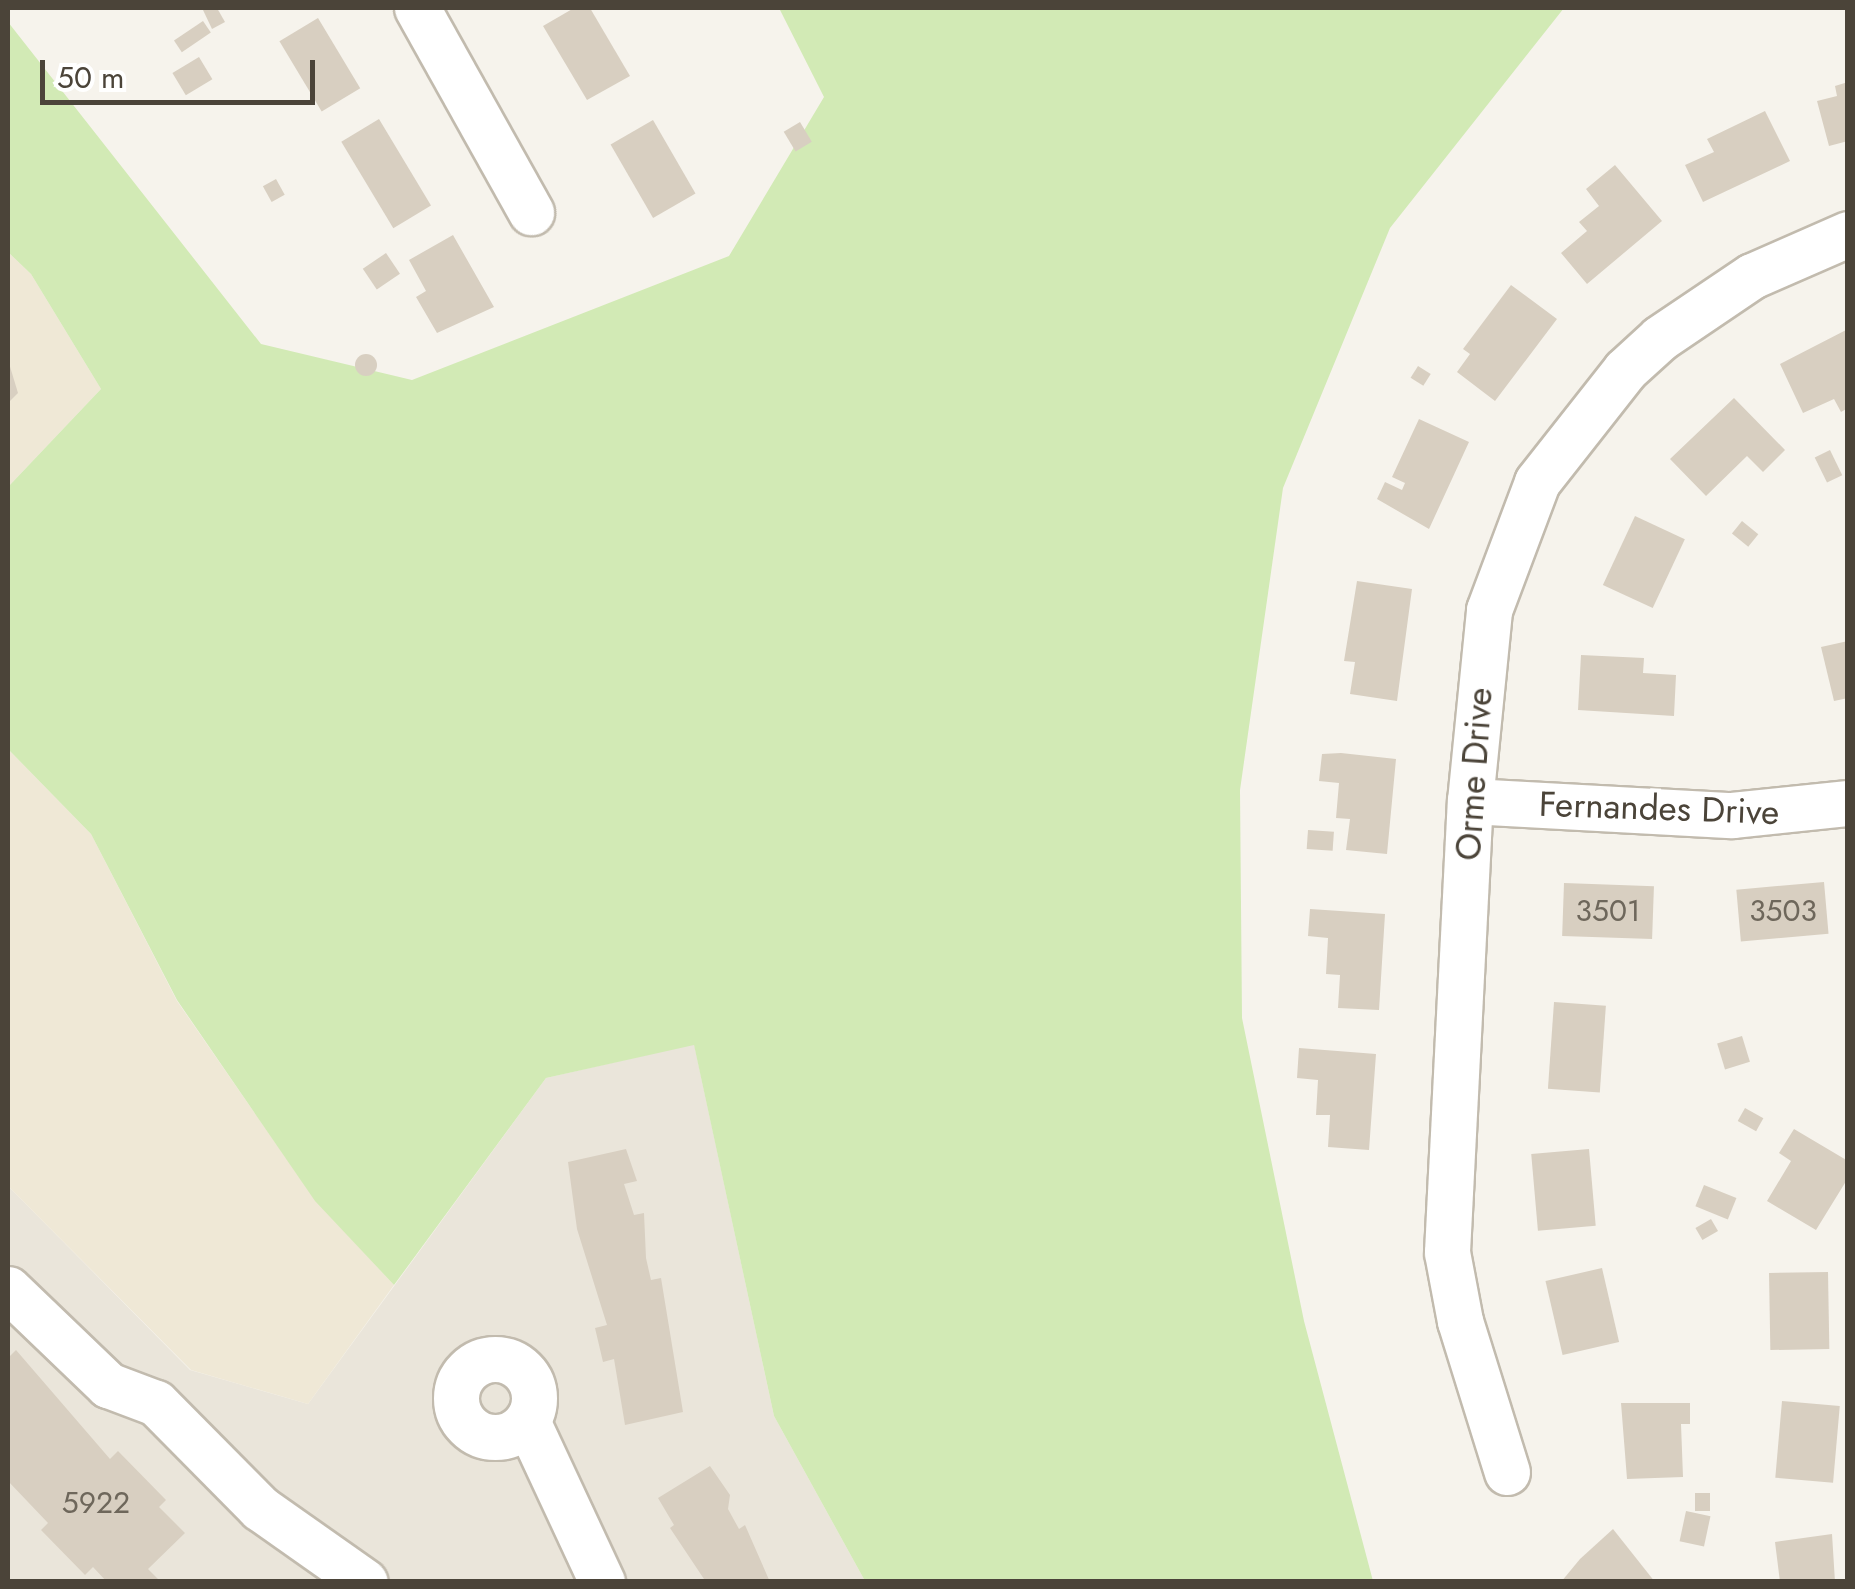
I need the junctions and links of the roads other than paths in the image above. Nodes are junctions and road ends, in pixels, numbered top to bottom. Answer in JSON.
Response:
{"nodes":[{"id":1,"x":416,"y":8,"type":"edge"},
{"id":2,"x":531,"y":212,"type":"dead end"},
{"id":3,"x":1848,"y":234,"type":"edge"},
{"id":4,"x":1470,"y":801,"type":"junction"},
{"id":5,"x":1848,"y":804,"type":"edge"},
{"id":6,"x":8,"y":1289,"type":"edge"},
{"id":7,"x":527,"y":1421,"type":"dead end"},
{"id":8,"x":1507,"y":1472,"type":"dead end"},
{"id":9,"x":365,"y":1582,"type":"edge"},
{"id":10,"x":602,"y":1582,"type":"edge"}],
"edges":[{"from":1,"to":2,"type":"street"},
{"from":3,"to":4,"type":"street","name":"Orme Drive"},
{"from":4,"to":5,"type":"street","name":"Fernandes Drive"},
{"from":4,"to":8,"type":"street","name":"Orme Drive"},
{"from":6,"to":9,"type":"street"},
{"from":7,"to":10,"type":"street"}]}
